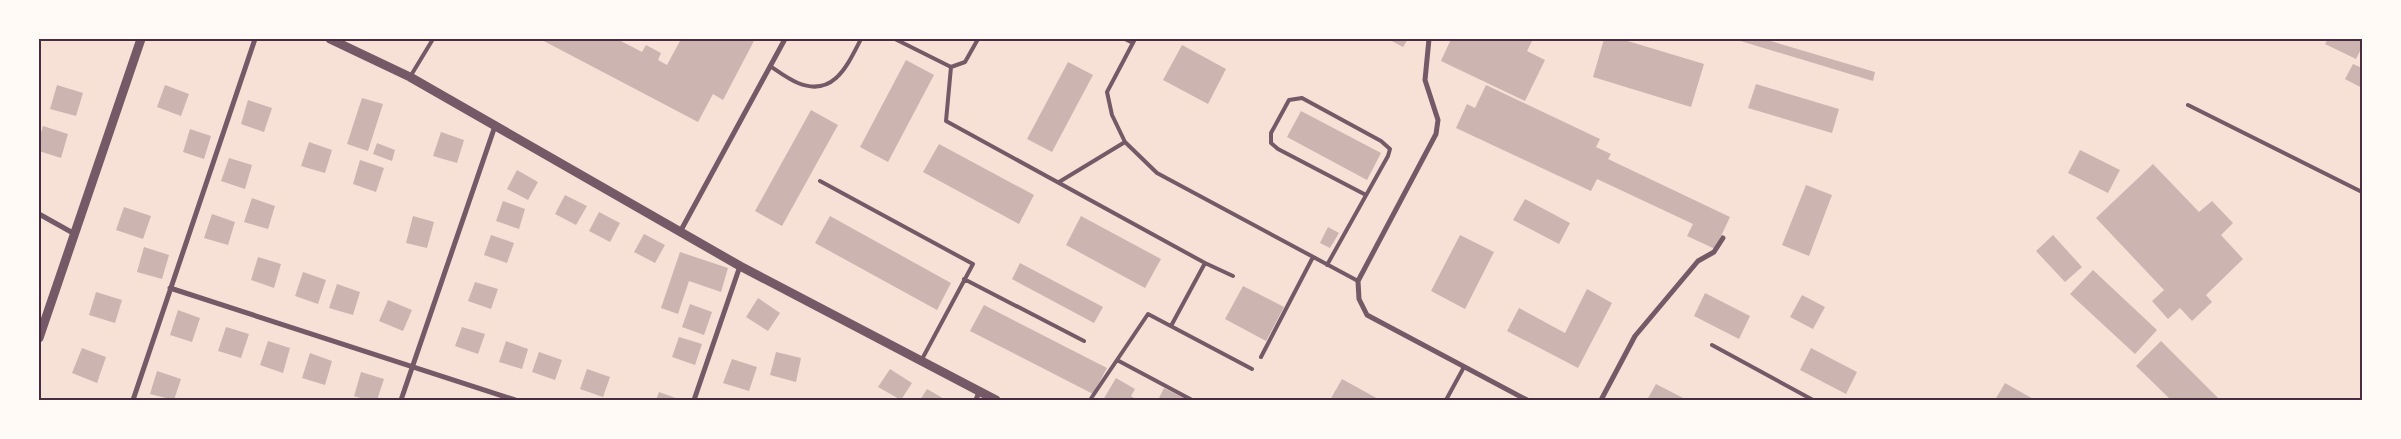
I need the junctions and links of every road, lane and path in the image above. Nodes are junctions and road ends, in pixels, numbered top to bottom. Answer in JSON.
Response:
{"nodes":[{"id":1,"x":141,"y":39,"type":"edge"},
{"id":2,"x":255,"y":39,"type":"edge"},
{"id":3,"x":330,"y":39,"type":"edge"},
{"id":4,"x":433,"y":39,"type":"edge"},
{"id":5,"x":785,"y":39,"type":"edge"},
{"id":6,"x":862,"y":39,"type":"edge"},
{"id":7,"x":895,"y":39,"type":"edge"},
{"id":8,"x":978,"y":39,"type":"edge"},
{"id":9,"x":1124,"y":39,"type":"edge"},
{"id":10,"x":1135,"y":39,"type":"edge"},
{"id":11,"x":1429,"y":39,"type":"edge"},
{"id":12,"x":1133,"y":44,"type":"junction"},
{"id":13,"x":770,"y":66,"type":"junction"},
{"id":14,"x":951,"y":67,"type":"junction"},
{"id":15,"x":410,"y":77,"type":"junction"},
{"id":16,"x":2188,"y":105,"type":"dead end"},
{"id":17,"x":495,"y":126,"type":"junction"},
{"id":18,"x":1125,"y":142,"type":"junction"},
{"id":19,"x":820,"y":180,"type":"dead end"},
{"id":20,"x":1059,"y":182,"type":"junction"},
{"id":21,"x":2362,"y":192,"type":"edge"},
{"id":22,"x":1366,"y":194,"type":"junction"},
{"id":23,"x":39,"y":214,"type":"edge"},
{"id":24,"x":73,"y":233,"type":"junction"},
{"id":25,"x":679,"y":233,"type":"junction"},
{"id":26,"x":1722,"y":238,"type":"dead end"},
{"id":27,"x":1313,"y":257,"type":"junction"},
{"id":28,"x":1205,"y":262,"type":"junction"},
{"id":29,"x":1327,"y":265,"type":"junction"},
{"id":30,"x":740,"y":266,"type":"junction"},
{"id":31,"x":1233,"y":276,"type":"dead end"},
{"id":32,"x":964,"y":279,"type":"junction"},
{"id":33,"x":1358,"y":281,"type":"junction"},
{"id":34,"x":170,"y":288,"type":"junction"},
{"id":35,"x":1171,"y":326,"type":"junction"},
{"id":36,"x":39,"y":338,"type":"edge"},
{"id":37,"x":1084,"y":341,"type":"dead end"},
{"id":38,"x":1712,"y":345,"type":"dead end"},
{"id":39,"x":1261,"y":357,"type":"dead end"},
{"id":40,"x":1117,"y":360,"type":"junction"},
{"id":41,"x":921,"y":361,"type":"junction"},
{"id":42,"x":412,"y":367,"type":"junction"},
{"id":43,"x":1464,"y":367,"type":"junction"},
{"id":44,"x":1252,"y":369,"type":"dead end"},
{"id":45,"x":978,"y":396,"type":"edge"},
{"id":46,"x":133,"y":400,"type":"edge"},
{"id":47,"x":401,"y":400,"type":"edge"},
{"id":48,"x":514,"y":400,"type":"edge"},
{"id":49,"x":694,"y":400,"type":"edge"},
{"id":50,"x":996,"y":400,"type":"edge"},
{"id":51,"x":1090,"y":400,"type":"edge"},
{"id":52,"x":1192,"y":400,"type":"edge"},
{"id":53,"x":1446,"y":400,"type":"edge"},
{"id":54,"x":1527,"y":400,"type":"edge"},
{"id":55,"x":1601,"y":400,"type":"edge"},
{"id":56,"x":1813,"y":400,"type":"edge"}],
"edges":[{"from":1,"to":24,"type":"street"},
{"from":2,"to":34,"type":"street"},
{"from":3,"to":15,"type":"street"},
{"from":4,"to":15,"type":"lane"},
{"from":5,"to":13,"type":"street"},
{"from":6,"to":13,"type":"lane"},
{"from":7,"to":14,"type":"lane"},
{"from":8,"to":14,"type":"lane"},
{"from":9,"to":12,"type":"lane"},
{"from":10,"to":12,"type":"lane"},
{"from":11,"to":33,"type":"street"},
{"from":12,"to":18,"type":"lane"},
{"from":13,"to":25,"type":"street"},
{"from":14,"to":20,"type":"lane"},
{"from":15,"to":17,"type":"street"},
{"from":16,"to":21,"type":"lane"},
{"from":17,"to":25,"type":"street"},
{"from":17,"to":42,"type":"street"},
{"from":18,"to":20,"type":"lane"},
{"from":18,"to":27,"type":"lane"},
{"from":19,"to":32,"type":"lane"},
{"from":20,"to":28,"type":"lane"},
{"from":22,"to":22,"type":"lane"},
{"from":22,"to":29,"type":"lane"},
{"from":23,"to":24,"type":"street"},
{"from":24,"to":36,"type":"street"},
{"from":25,"to":30,"type":"street"},
{"from":26,"to":55,"type":"street"},
{"from":27,"to":29,"type":"lane"},
{"from":27,"to":39,"type":"lane"},
{"from":28,"to":31,"type":"lane"},
{"from":28,"to":35,"type":"lane"},
{"from":29,"to":33,"type":"lane"},
{"from":30,"to":41,"type":"street"},
{"from":30,"to":49,"type":"street"},
{"from":32,"to":37,"type":"lane"},
{"from":32,"to":41,"type":"lane"},
{"from":33,"to":43,"type":"street"},
{"from":34,"to":42,"type":"street"},
{"from":34,"to":46,"type":"street"},
{"from":35,"to":40,"type":"lane"},
{"from":35,"to":44,"type":"lane"},
{"from":38,"to":56,"type":"lane"},
{"from":40,"to":51,"type":"lane"},
{"from":40,"to":52,"type":"lane"},
{"from":41,"to":45,"type":"street"},
{"from":42,"to":47,"type":"street"},
{"from":42,"to":48,"type":"street"},
{"from":43,"to":53,"type":"lane"},
{"from":43,"to":54,"type":"street"},
{"from":45,"to":50,"type":"street"}]}
